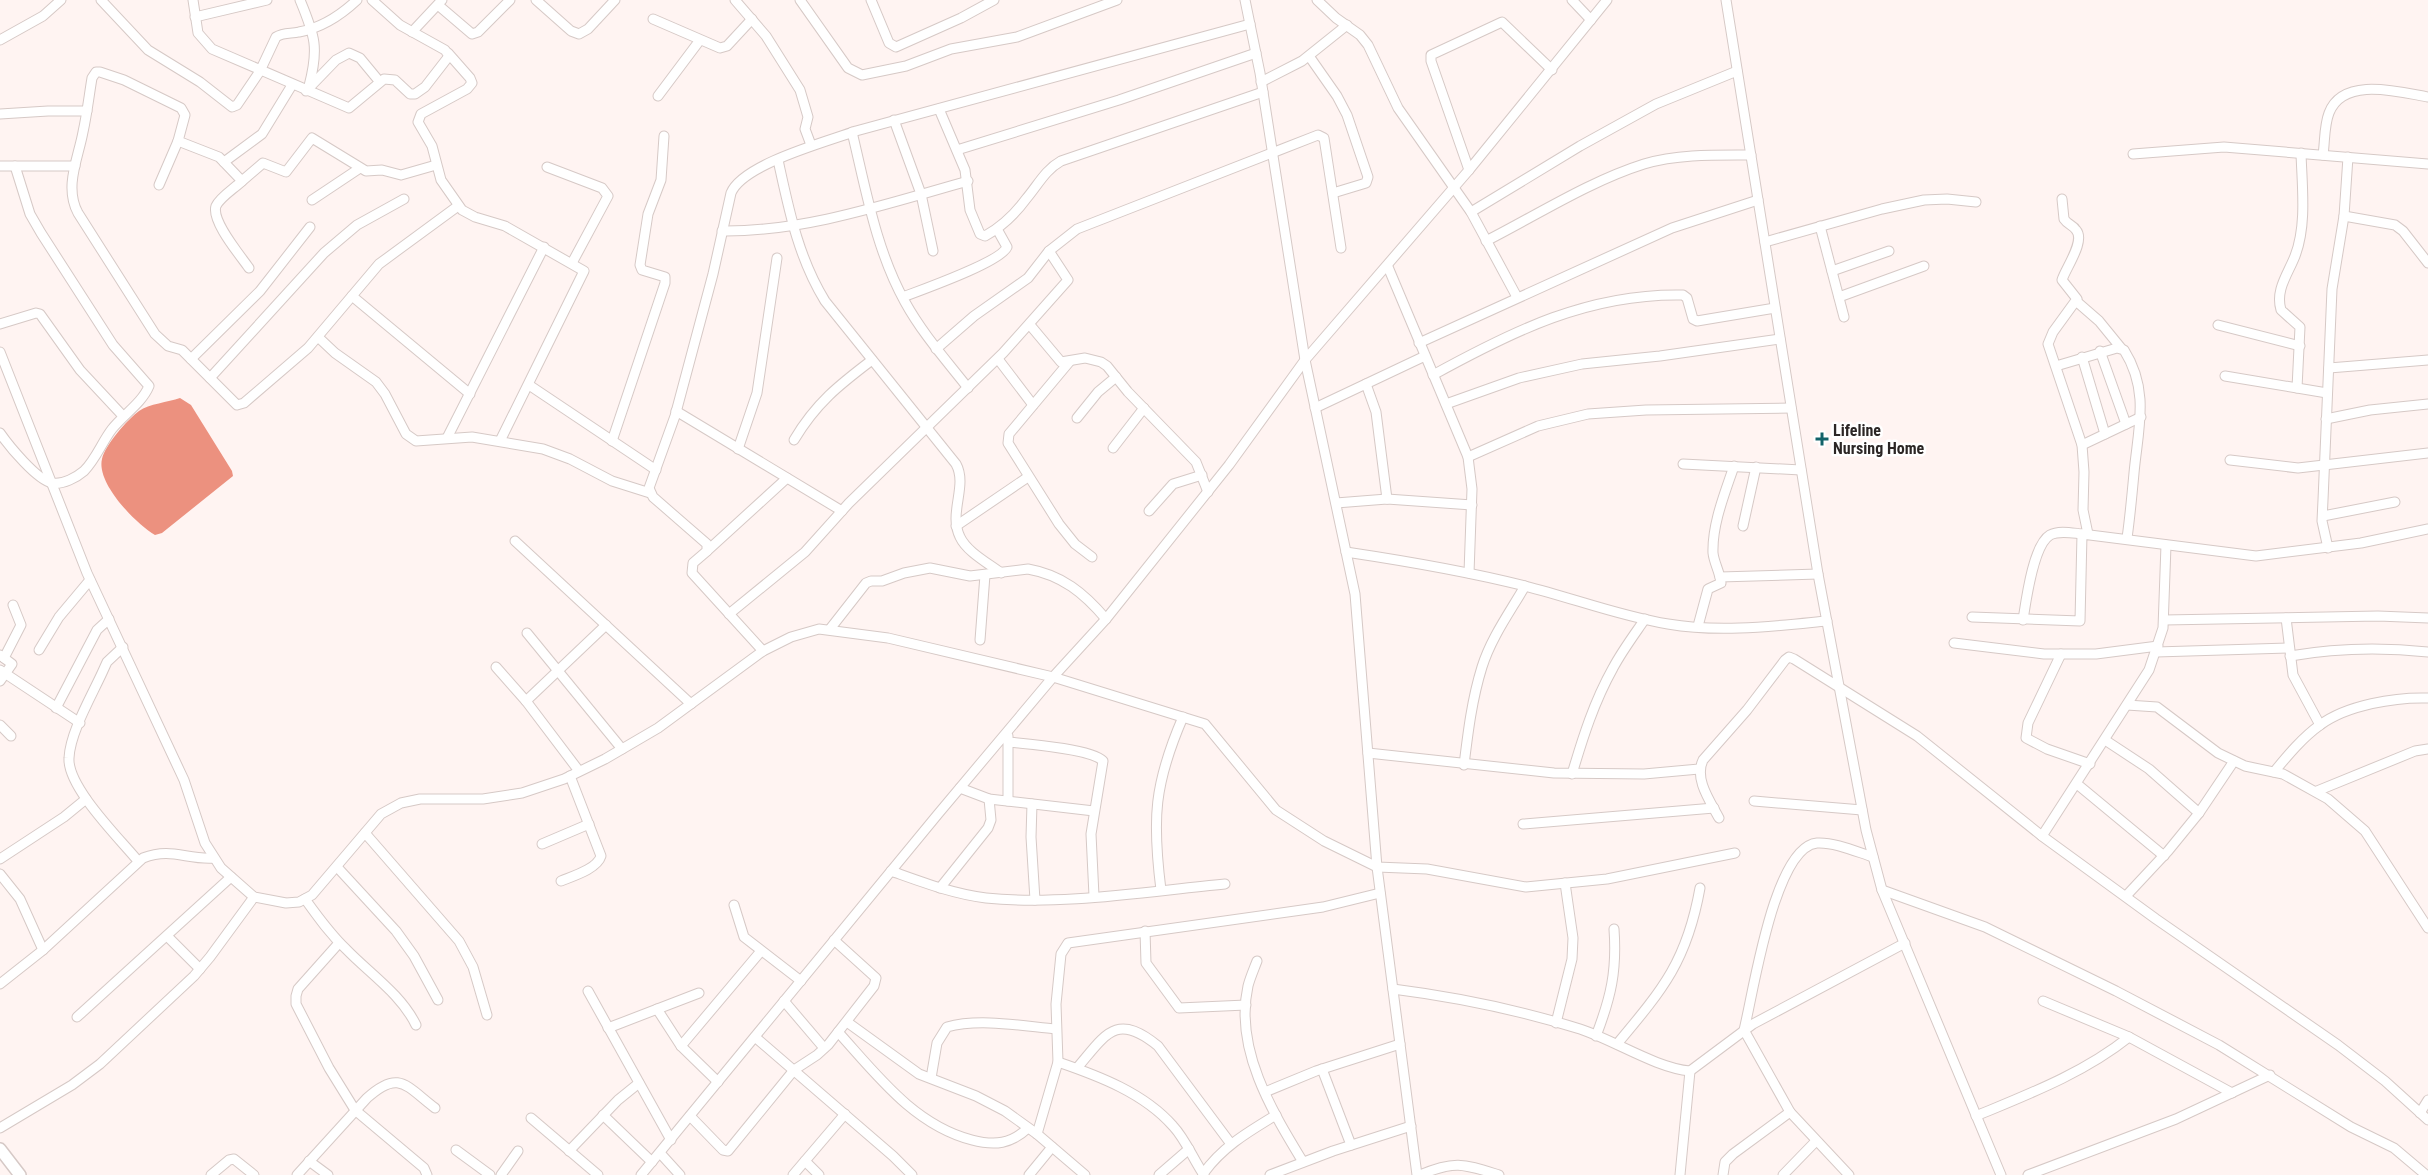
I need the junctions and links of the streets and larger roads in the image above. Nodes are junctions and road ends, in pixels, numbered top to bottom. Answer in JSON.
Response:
{"nodes":[{"id":1,"x":61,"y":0,"type":"edge"},
{"id":2,"x":101,"y":0,"type":"edge"},
{"id":3,"x":193,"y":0,"type":"edge"},
{"id":4,"x":267,"y":0,"type":"edge"},
{"id":5,"x":300,"y":0,"type":"edge"},
{"id":6,"x":357,"y":0,"type":"edge"},
{"id":7,"x":372,"y":0,"type":"edge"},
{"id":8,"x":510,"y":0,"type":"edge"},
{"id":9,"x":536,"y":0,"type":"edge"},
{"id":10,"x":615,"y":0,"type":"edge"},
{"id":11,"x":735,"y":0,"type":"edge"},
{"id":12,"x":800,"y":0,"type":"edge"},
{"id":13,"x":871,"y":0,"type":"edge"},
{"id":14,"x":994,"y":0,"type":"edge"},
{"id":15,"x":1118,"y":0,"type":"edge"},
{"id":16,"x":1245,"y":0,"type":"edge"},
{"id":17,"x":1317,"y":0,"type":"edge"},
{"id":18,"x":1572,"y":0,"type":"edge"},
{"id":19,"x":1607,"y":0,"type":"edge"},
{"id":20,"x":1726,"y":0,"type":"edge"},
{"id":21,"x":440,"y":3,"type":"edge"},
{"id":22,"x":195,"y":17,"type":"junction"},
{"id":23,"x":653,"y":19,"type":"dead end"},
{"id":24,"x":752,"y":19,"type":"junction"},
{"id":25,"x":1591,"y":20,"type":"junction"},
{"id":26,"x":1250,"y":24,"type":"junction"},
{"id":27,"x":1347,"y":25,"type":"junction"},
{"id":28,"x":312,"y":29,"type":"junction"},
{"id":29,"x":412,"y":32,"type":"junction"},
{"id":30,"x":0,"y":40,"type":"edge"},
{"id":31,"x":700,"y":40,"type":"junction"},
{"id":32,"x":448,"y":53,"type":"junction"},
{"id":33,"x":1256,"y":54,"type":"junction"},
{"id":34,"x":316,"y":55,"type":"junction"},
{"id":35,"x":1309,"y":56,"type":"junction"},
{"id":36,"x":332,"y":64,"type":"junction"},
{"id":37,"x":1552,"y":70,"type":"junction"},
{"id":38,"x":260,"y":71,"type":"junction"},
{"id":39,"x":1737,"y":71,"type":"junction"},
{"id":40,"x":379,"y":81,"type":"junction"},
{"id":41,"x":1262,"y":82,"type":"junction"},
{"id":42,"x":292,"y":85,"type":"junction"},
{"id":43,"x":307,"y":89,"type":"junction"},
{"id":44,"x":1263,"y":92,"type":"junction"},
{"id":45,"x":658,"y":96,"type":"dead end"},
{"id":46,"x":2428,"y":97,"type":"edge"},
{"id":47,"x":939,"y":109,"type":"junction"},
{"id":48,"x":87,"y":111,"type":"junction"},
{"id":49,"x":0,"y":114,"type":"edge"},
{"id":50,"x":894,"y":120,"type":"junction"},
{"id":51,"x":852,"y":132,"type":"junction"},
{"id":52,"x":664,"y":136,"type":"dead end"},
{"id":53,"x":178,"y":141,"type":"junction"},
{"id":54,"x":811,"y":146,"type":"junction"},
{"id":55,"x":957,"y":150,"type":"junction"},
{"id":56,"x":1272,"y":153,"type":"junction"},
{"id":57,"x":2301,"y":153,"type":"junction"},
{"id":58,"x":2133,"y":154,"type":"dead end"},
{"id":59,"x":1750,"y":155,"type":"junction"},
{"id":60,"x":2323,"y":155,"type":"junction"},
{"id":61,"x":2348,"y":157,"type":"junction"},
{"id":62,"x":778,"y":160,"type":"junction"},
{"id":63,"x":224,"y":162,"type":"junction"},
{"id":64,"x":2428,"y":164,"type":"edge"},
{"id":65,"x":436,"y":165,"type":"junction"},
{"id":66,"x":0,"y":166,"type":"edge"},
{"id":67,"x":15,"y":166,"type":"junction"},
{"id":68,"x":75,"y":166,"type":"junction"},
{"id":69,"x":360,"y":168,"type":"junction"},
{"id":70,"x":547,"y":168,"type":"dead end"},
{"id":71,"x":1469,"y":170,"type":"junction"},
{"id":72,"x":242,"y":181,"type":"junction"},
{"id":73,"x":968,"y":181,"type":"junction"},
{"id":74,"x":160,"y":185,"type":"dead end"},
{"id":75,"x":1454,"y":187,"type":"junction"},
{"id":76,"x":1333,"y":193,"type":"junction"},
{"id":77,"x":920,"y":194,"type":"junction"},
{"id":78,"x":2062,"y":199,"type":"dead end"},
{"id":79,"x":312,"y":200,"type":"dead end"},
{"id":80,"x":404,"y":200,"type":"dead end"},
{"id":81,"x":1758,"y":200,"type":"junction"},
{"id":82,"x":1976,"y":202,"type":"dead end"},
{"id":83,"x":458,"y":206,"type":"junction"},
{"id":84,"x":870,"y":208,"type":"junction"},
{"id":85,"x":1471,"y":212,"type":"junction"},
{"id":86,"x":2344,"y":216,"type":"junction"},
{"id":87,"x":792,"y":225,"type":"junction"},
{"id":88,"x":1820,"y":226,"type":"junction"},
{"id":89,"x":310,"y":227,"type":"dead end"},
{"id":90,"x":997,"y":229,"type":"junction"},
{"id":91,"x":722,"y":231,"type":"junction"},
{"id":92,"x":1486,"y":241,"type":"junction"},
{"id":93,"x":1765,"y":242,"type":"junction"},
{"id":94,"x":544,"y":247,"type":"junction"},
{"id":95,"x":1341,"y":248,"type":"dead end"},
{"id":96,"x":933,"y":251,"type":"dead end"},
{"id":97,"x":1889,"y":251,"type":"dead end"},
{"id":98,"x":1049,"y":252,"type":"junction"},
{"id":99,"x":777,"y":258,"type":"dead end"},
{"id":100,"x":572,"y":263,"type":"junction"},
{"id":101,"x":2428,"y":264,"type":"edge"},
{"id":102,"x":1924,"y":266,"type":"dead end"},
{"id":103,"x":1388,"y":267,"type":"junction"},
{"id":104,"x":249,"y":268,"type":"dead end"},
{"id":105,"x":1832,"y":271,"type":"junction"},
{"id":106,"x":352,"y":296,"type":"junction"},
{"id":107,"x":902,"y":297,"type":"junction"},
{"id":108,"x":1517,"y":297,"type":"junction"},
{"id":109,"x":1839,"y":297,"type":"junction"},
{"id":110,"x":2076,"y":301,"type":"junction"},
{"id":111,"x":1775,"y":308,"type":"junction"},
{"id":112,"x":1844,"y":317,"type":"dead end"},
{"id":113,"x":0,"y":324,"type":"edge"},
{"id":114,"x":1030,"y":325,"type":"junction"},
{"id":115,"x":2218,"y":325,"type":"dead end"},
{"id":116,"x":318,"y":336,"type":"junction"},
{"id":117,"x":1780,"y":339,"type":"junction"},
{"id":118,"x":1419,"y":342,"type":"junction"},
{"id":119,"x":2300,"y":346,"type":"junction"},
{"id":120,"x":2121,"y":348,"type":"junction"},
{"id":121,"x":936,"y":349,"type":"junction"},
{"id":122,"x":2100,"y":351,"type":"junction"},
{"id":123,"x":0,"y":352,"type":"edge"},
{"id":124,"x":1425,"y":356,"type":"junction"},
{"id":125,"x":2082,"y":358,"type":"junction"},
{"id":126,"x":191,"y":359,"type":"junction"},
{"id":127,"x":998,"y":359,"type":"junction"},
{"id":128,"x":872,"y":360,"type":"junction"},
{"id":129,"x":1070,"y":360,"type":"junction"},
{"id":130,"x":1305,"y":360,"type":"junction"},
{"id":131,"x":2428,"y":360,"type":"edge"},
{"id":132,"x":2056,"y":366,"type":"junction"},
{"id":133,"x":2329,"y":368,"type":"junction"},
{"id":134,"x":1433,"y":375,"type":"junction"},
{"id":135,"x":2225,"y":376,"type":"dead end"},
{"id":136,"x":1116,"y":377,"type":"junction"},
{"id":137,"x":210,"y":378,"type":"junction"},
{"id":138,"x":1366,"y":384,"type":"junction"},
{"id":139,"x":529,"y":385,"type":"junction"},
{"id":140,"x":968,"y":388,"type":"junction"},
{"id":141,"x":2297,"y":388,"type":"junction"},
{"id":142,"x":2327,"y":393,"type":"junction"},
{"id":143,"x":470,"y":394,"type":"junction"},
{"id":144,"x":1446,"y":404,"type":"junction"},
{"id":145,"x":2428,"y":404,"type":"edge"},
{"id":146,"x":1033,"y":405,"type":"junction"},
{"id":147,"x":1144,"y":408,"type":"junction"},
{"id":148,"x":1315,"y":408,"type":"junction"},
{"id":149,"x":1791,"y":408,"type":"junction"},
{"id":150,"x":676,"y":412,"type":"junction"},
{"id":151,"x":123,"y":416,"type":"junction"},
{"id":152,"x":2141,"y":417,"type":"junction"},
{"id":153,"x":1077,"y":418,"type":"dead end"},
{"id":154,"x":2326,"y":419,"type":"junction"},
{"id":155,"x":2126,"y":424,"type":"junction"},
{"id":156,"x":927,"y":428,"type":"junction"},
{"id":157,"x":2105,"y":434,"type":"junction"},
{"id":158,"x":1,"y":436,"type":"edge"},
{"id":159,"x":447,"y":438,"type":"junction"},
{"id":160,"x":612,"y":440,"type":"junction"},
{"id":161,"x":794,"y":440,"type":"dead end"},
{"id":162,"x":500,"y":441,"type":"junction"},
{"id":163,"x":2082,"y":445,"type":"junction"},
{"id":164,"x":1113,"y":448,"type":"dead end"},
{"id":165,"x":738,"y":449,"type":"junction"},
{"id":166,"x":2428,"y":454,"type":"edge"},
{"id":167,"x":1468,"y":457,"type":"junction"},
{"id":168,"x":2230,"y":460,"type":"dead end"},
{"id":169,"x":1683,"y":464,"type":"dead end"},
{"id":170,"x":1734,"y":466,"type":"junction"},
{"id":171,"x":1756,"y":467,"type":"junction"},
{"id":172,"x":2324,"y":467,"type":"junction"},
{"id":173,"x":656,"y":470,"type":"junction"},
{"id":174,"x":1801,"y":470,"type":"junction"},
{"id":175,"x":1202,"y":475,"type":"junction"},
{"id":176,"x":787,"y":478,"type":"junction"},
{"id":177,"x":1028,"y":478,"type":"junction"},
{"id":178,"x":52,"y":483,"type":"junction"},
{"id":179,"x":1208,"y":492,"type":"junction"},
{"id":180,"x":650,"y":493,"type":"junction"},
{"id":181,"x":1387,"y":499,"type":"junction"},
{"id":182,"x":2395,"y":502,"type":"dead end"},
{"id":183,"x":1336,"y":503,"type":"junction"},
{"id":184,"x":1472,"y":505,"type":"junction"},
{"id":185,"x":842,"y":511,"type":"junction"},
{"id":186,"x":1149,"y":511,"type":"dead end"},
{"id":187,"x":2322,"y":516,"type":"junction"},
{"id":188,"x":956,"y":526,"type":"junction"},
{"id":189,"x":1743,"y":526,"type":"dead end"},
{"id":190,"x":2428,"y":529,"type":"edge"},
{"id":191,"x":2085,"y":534,"type":"junction"},
{"id":192,"x":2127,"y":538,"type":"junction"},
{"id":193,"x":515,"y":541,"type":"dead end"},
{"id":194,"x":2166,"y":545,"type":"junction"},
{"id":195,"x":2328,"y":548,"type":"junction"},
{"id":196,"x":707,"y":552,"type":"junction"},
{"id":197,"x":1346,"y":552,"type":"junction"},
{"id":198,"x":1092,"y":557,"type":"dead end"},
{"id":199,"x":1001,"y":573,"type":"junction"},
{"id":200,"x":1469,"y":573,"type":"junction"},
{"id":201,"x":1818,"y":574,"type":"junction"},
{"id":202,"x":986,"y":575,"type":"junction"},
{"id":203,"x":1720,"y":577,"type":"junction"},
{"id":204,"x":90,"y":580,"type":"junction"},
{"id":205,"x":1526,"y":586,"type":"junction"},
{"id":206,"x":13,"y":605,"type":"dead end"},
{"id":207,"x":728,"y":614,"type":"junction"},
{"id":208,"x":1972,"y":617,"type":"dead end"},
{"id":209,"x":2286,"y":618,"type":"junction"},
{"id":210,"x":2428,"y":618,"type":"edge"},
{"id":211,"x":109,"y":619,"type":"junction"},
{"id":212,"x":1106,"y":619,"type":"junction"},
{"id":213,"x":1645,"y":619,"type":"junction"},
{"id":214,"x":2023,"y":620,"type":"junction"},
{"id":215,"x":2164,"y":620,"type":"junction"},
{"id":216,"x":1827,"y":621,"type":"junction"},
{"id":217,"x":606,"y":625,"type":"junction"},
{"id":218,"x":1698,"y":626,"type":"junction"},
{"id":219,"x":830,"y":629,"type":"junction"},
{"id":220,"x":527,"y":633,"type":"dead end"},
{"id":221,"x":980,"y":640,"type":"dead end"},
{"id":222,"x":1954,"y":643,"type":"dead end"},
{"id":223,"x":123,"y":646,"type":"junction"},
{"id":224,"x":2157,"y":649,"type":"junction"},
{"id":225,"x":39,"y":650,"type":"dead end"},
{"id":226,"x":763,"y":651,"type":"junction"},
{"id":227,"x":2289,"y":652,"type":"junction"},
{"id":228,"x":2428,"y":652,"type":"edge"},
{"id":229,"x":2062,"y":654,"type":"junction"},
{"id":230,"x":2,"y":656,"type":"edge"},
{"id":231,"x":496,"y":667,"type":"dead end"},
{"id":232,"x":558,"y":670,"type":"junction"},
{"id":233,"x":2,"y":675,"type":"edge"},
{"id":234,"x":1053,"y":677,"type":"junction"},
{"id":235,"x":1839,"y":686,"type":"junction"},
{"id":236,"x":2428,"y":698,"type":"edge"},
{"id":237,"x":526,"y":701,"type":"junction"},
{"id":238,"x":691,"y":704,"type":"junction"},
{"id":239,"x":2127,"y":705,"type":"junction"},
{"id":240,"x":56,"y":708,"type":"junction"},
{"id":241,"x":1183,"y":718,"type":"junction"},
{"id":242,"x":80,"y":723,"type":"junction"},
{"id":243,"x":0,"y":725,"type":"edge"},
{"id":244,"x":2320,"y":725,"type":"junction"},
{"id":245,"x":1008,"y":731,"type":"junction"},
{"id":246,"x":11,"y":736,"type":"dead end"},
{"id":247,"x":2105,"y":740,"type":"junction"},
{"id":248,"x":1008,"y":742,"type":"junction"},
{"id":249,"x":622,"y":749,"type":"junction"},
{"id":250,"x":2428,"y":749,"type":"edge"},
{"id":251,"x":1368,"y":753,"type":"junction"},
{"id":252,"x":2234,"y":761,"type":"junction"},
{"id":253,"x":2090,"y":764,"type":"junction"},
{"id":254,"x":1464,"y":765,"type":"junction"},
{"id":255,"x":1699,"y":770,"type":"junction"},
{"id":256,"x":579,"y":771,"type":"junction"},
{"id":257,"x":2274,"y":772,"type":"junction"},
{"id":258,"x":1572,"y":774,"type":"junction"},
{"id":259,"x":570,"y":776,"type":"junction"},
{"id":260,"x":2077,"y":784,"type":"junction"},
{"id":261,"x":960,"y":788,"type":"junction"},
{"id":262,"x":2317,"y":791,"type":"junction"},
{"id":263,"x":86,"y":798,"type":"junction"},
{"id":264,"x":989,"y":799,"type":"junction"},
{"id":265,"x":1008,"y":801,"type":"junction"},
{"id":266,"x":1754,"y":801,"type":"dead end"},
{"id":267,"x":1032,"y":804,"type":"junction"},
{"id":268,"x":1714,"y":808,"type":"junction"},
{"id":269,"x":1094,"y":810,"type":"junction"},
{"id":270,"x":1862,"y":810,"type":"junction"},
{"id":271,"x":2199,"y":813,"type":"junction"},
{"id":272,"x":1719,"y":818,"type":"dead end"},
{"id":273,"x":589,"y":824,"type":"junction"},
{"id":274,"x":1524,"y":824,"type":"dead end"},
{"id":275,"x":365,"y":833,"type":"junction"},
{"id":276,"x":2042,"y":836,"type":"junction"},
{"id":277,"x":542,"y":844,"type":"dead end"},
{"id":278,"x":1735,"y":853,"type":"dead end"},
{"id":279,"x":2164,"y":856,"type":"junction"},
{"id":280,"x":1873,"y":857,"type":"junction"},
{"id":281,"x":0,"y":858,"type":"edge"},
{"id":282,"x":214,"y":858,"type":"junction"},
{"id":283,"x":138,"y":861,"type":"junction"},
{"id":284,"x":337,"y":867,"type":"junction"},
{"id":285,"x":1376,"y":867,"type":"junction"},
{"id":286,"x":891,"y":871,"type":"junction"},
{"id":287,"x":0,"y":874,"type":"edge"},
{"id":288,"x":231,"y":877,"type":"junction"},
{"id":289,"x":561,"y":881,"type":"dead end"},
{"id":290,"x":1565,"y":883,"type":"junction"},
{"id":291,"x":1225,"y":884,"type":"dead end"},
{"id":292,"x":940,"y":888,"type":"junction"},
{"id":293,"x":1700,"y":888,"type":"dead end"},
{"id":294,"x":1160,"y":890,"type":"junction"},
{"id":295,"x":1882,"y":890,"type":"junction"},
{"id":296,"x":1380,"y":893,"type":"junction"},
{"id":297,"x":1094,"y":896,"type":"junction"},
{"id":298,"x":2126,"y":896,"type":"junction"},
{"id":299,"x":254,"y":897,"type":"junction"},
{"id":300,"x":305,"y":899,"type":"junction"},
{"id":301,"x":1035,"y":900,"type":"junction"},
{"id":302,"x":734,"y":905,"type":"dead end"},
{"id":303,"x":2428,"y":928,"type":"edge"},
{"id":304,"x":1145,"y":930,"type":"junction"},
{"id":305,"x":1614,"y":930,"type":"dead end"},
{"id":306,"x":167,"y":936,"type":"junction"},
{"id":307,"x":834,"y":940,"type":"junction"},
{"id":308,"x":339,"y":943,"type":"junction"},
{"id":309,"x":1904,"y":943,"type":"junction"},
{"id":310,"x":43,"y":950,"type":"junction"},
{"id":311,"x":761,"y":951,"type":"junction"},
{"id":312,"x":1257,"y":961,"type":"dead end"},
{"id":313,"x":200,"y":969,"type":"junction"},
{"id":314,"x":801,"y":981,"type":"junction"},
{"id":315,"x":0,"y":984,"type":"edge"},
{"id":316,"x":1393,"y":989,"type":"junction"},
{"id":317,"x":588,"y":991,"type":"dead end"},
{"id":318,"x":699,"y":993,"type":"dead end"},
{"id":319,"x":438,"y":1000,"type":"dead end"},
{"id":320,"x":784,"y":1001,"type":"junction"},
{"id":321,"x":2043,"y":1001,"type":"dead end"},
{"id":322,"x":1246,"y":1005,"type":"junction"},
{"id":323,"x":657,"y":1009,"type":"junction"},
{"id":324,"x":487,"y":1015,"type":"dead end"},
{"id":325,"x":76,"y":1017,"type":"dead end"},
{"id":326,"x":847,"y":1022,"type":"junction"},
{"id":327,"x":1556,"y":1023,"type":"junction"},
{"id":328,"x":416,"y":1025,"type":"dead end"},
{"id":329,"x":608,"y":1028,"type":"junction"},
{"id":330,"x":1056,"y":1029,"type":"junction"},
{"id":331,"x":1744,"y":1030,"type":"junction"},
{"id":332,"x":838,"y":1032,"type":"junction"},
{"id":333,"x":1596,"y":1036,"type":"junction"},
{"id":334,"x":755,"y":1037,"type":"junction"},
{"id":335,"x":2129,"y":1037,"type":"junction"},
{"id":336,"x":1400,"y":1044,"type":"junction"},
{"id":337,"x":1617,"y":1044,"type":"junction"},
{"id":338,"x":681,"y":1046,"type":"junction"},
{"id":339,"x":824,"y":1048,"type":"junction"},
{"id":340,"x":1058,"y":1062,"type":"junction"},
{"id":341,"x":1077,"y":1068,"type":"junction"},
{"id":342,"x":1322,"y":1069,"type":"junction"},
{"id":343,"x":794,"y":1070,"type":"junction"},
{"id":344,"x":1690,"y":1071,"type":"junction"},
{"id":345,"x":2270,"y":1075,"type":"junction"},
{"id":346,"x":931,"y":1078,"type":"junction"},
{"id":347,"x":718,"y":1082,"type":"junction"},
{"id":348,"x":639,"y":1083,"type":"junction"},
{"id":349,"x":1265,"y":1092,"type":"junction"},
{"id":350,"x":2232,"y":1093,"type":"junction"},
{"id":351,"x":2428,"y":1100,"type":"edge"},
{"id":352,"x":435,"y":1108,"type":"dead end"},
{"id":353,"x":356,"y":1110,"type":"junction"},
{"id":354,"x":1790,"y":1112,"type":"junction"},
{"id":355,"x":2420,"y":1113,"type":"junction"},
{"id":356,"x":845,"y":1114,"type":"junction"},
{"id":357,"x":604,"y":1115,"type":"junction"},
{"id":358,"x":690,"y":1116,"type":"junction"},
{"id":359,"x":1276,"y":1116,"type":"junction"},
{"id":360,"x":1976,"y":1116,"type":"junction"},
{"id":361,"x":531,"y":1118,"type":"dead end"},
{"id":362,"x":2428,"y":1120,"type":"edge"},
{"id":363,"x":1411,"y":1126,"type":"junction"},
{"id":364,"x":0,"y":1128,"type":"edge"},
{"id":365,"x":1028,"y":1128,"type":"junction"},
{"id":366,"x":1037,"y":1134,"type":"junction"},
{"id":367,"x":671,"y":1140,"type":"junction"},
{"id":368,"x":1816,"y":1141,"type":"junction"},
{"id":369,"x":1231,"y":1144,"type":"junction"},
{"id":370,"x":1351,"y":1145,"type":"junction"},
{"id":371,"x":1052,"y":1147,"type":"junction"},
{"id":372,"x":0,"y":1149,"type":"edge"},
{"id":373,"x":1188,"y":1149,"type":"junction"},
{"id":374,"x":456,"y":1150,"type":"dead end"},
{"id":375,"x":569,"y":1150,"type":"junction"},
{"id":376,"x":518,"y":1151,"type":"dead end"},
{"id":377,"x":660,"y":1153,"type":"junction"},
{"id":378,"x":310,"y":1161,"type":"junction"},
{"id":379,"x":805,"y":1161,"type":"junction"},
{"id":380,"x":652,"y":1162,"type":"junction"},
{"id":381,"x":1303,"y":1162,"type":"junction"},
{"id":382,"x":1794,"y":1171,"type":"edge"},
{"id":383,"x":1203,"y":1174,"type":"edge"},
{"id":384,"x":20,"y":1175,"type":"edge"},
{"id":385,"x":212,"y":1175,"type":"edge"},
{"id":386,"x":254,"y":1175,"type":"edge"},
{"id":387,"x":297,"y":1175,"type":"edge"},
{"id":388,"x":328,"y":1175,"type":"edge"},
{"id":389,"x":427,"y":1175,"type":"edge"},
{"id":390,"x":490,"y":1175,"type":"edge"},
{"id":391,"x":501,"y":1175,"type":"edge"},
{"id":392,"x":598,"y":1175,"type":"edge"},
{"id":393,"x":641,"y":1175,"type":"edge"},
{"id":394,"x":680,"y":1175,"type":"edge"},
{"id":395,"x":793,"y":1175,"type":"edge"},
{"id":396,"x":819,"y":1175,"type":"edge"},
{"id":397,"x":912,"y":1175,"type":"edge"},
{"id":398,"x":1029,"y":1175,"type":"edge"},
{"id":399,"x":1085,"y":1175,"type":"edge"},
{"id":400,"x":1159,"y":1175,"type":"edge"},
{"id":401,"x":1270,"y":1175,"type":"edge"},
{"id":402,"x":1419,"y":1175,"type":"edge"},
{"id":403,"x":1499,"y":1175,"type":"edge"},
{"id":404,"x":1680,"y":1175,"type":"edge"},
{"id":405,"x":1723,"y":1175,"type":"edge"},
{"id":406,"x":1783,"y":1175,"type":"edge"},
{"id":407,"x":1849,"y":1175,"type":"edge"},
{"id":408,"x":2001,"y":1175,"type":"edge"},
{"id":409,"x":2028,"y":1175,"type":"edge"},
{"id":410,"x":2426,"y":1175,"type":"edge"}],
"edges":[{"from":1,"to":30,"type":"street"},
{"from":2,"to":38,"type":"street"},
{"from":3,"to":22,"type":"street"},
{"from":4,"to":22,"type":"street"},
{"from":5,"to":28,"type":"street"},
{"from":6,"to":28,"type":"street"},
{"from":7,"to":29,"type":"street"},
{"from":8,"to":21,"type":"street"},
{"from":9,"to":10,"type":"street"},
{"from":11,"to":24,"type":"street"},
{"from":12,"to":15,"type":"street"},
{"from":13,"to":14,"type":"street"},
{"from":16,"to":26,"type":"street"},
{"from":17,"to":27,"type":"street"},
{"from":18,"to":25,"type":"street"},
{"from":19,"to":25,"type":"street"},
{"from":20,"to":39,"type":"street"},
{"from":21,"to":29,"type":"street"},
{"from":22,"to":38,"type":"street"},
{"from":23,"to":31,"type":"street"},
{"from":24,"to":31,"type":"street"},
{"from":24,"to":54,"type":"street"},
{"from":25,"to":37,"type":"street"},
{"from":26,"to":33,"type":"street"},
{"from":26,"to":47,"type":"street"},
{"from":27,"to":35,"type":"street"},
{"from":27,"to":75,"type":"street"},
{"from":28,"to":34,"type":"street"},
{"from":28,"to":38,"type":"street"},
{"from":29,"to":32,"type":"street"},
{"from":31,"to":45,"type":"street"},
{"from":32,"to":40,"type":"street"},
{"from":32,"to":65,"type":"street"},
{"from":33,"to":41,"type":"street"},
{"from":33,"to":55,"type":"street"},
{"from":34,"to":36,"type":"street"},
{"from":34,"to":43,"type":"street"},
{"from":35,"to":41,"type":"street"},
{"from":35,"to":76,"type":"street"},
{"from":36,"to":40,"type":"street"},
{"from":36,"to":43,"type":"street"},
{"from":37,"to":71,"type":"street"},
{"from":37,"to":71,"type":"street"},
{"from":38,"to":42,"type":"street"},
{"from":39,"to":59,"type":"street"},
{"from":39,"to":85,"type":"street"},
{"from":40,"to":43,"type":"street"},
{"from":41,"to":44,"type":"street"},
{"from":42,"to":43,"type":"street"},
{"from":42,"to":63,"type":"street"},
{"from":44,"to":56,"type":"street"},
{"from":44,"to":90,"type":"street"},
{"from":46,"to":60,"type":"street"},
{"from":47,"to":50,"type":"street"},
{"from":47,"to":55,"type":"street"},
{"from":48,"to":49,"type":"street"},
{"from":48,"to":53,"type":"street"},
{"from":48,"to":68,"type":"street"},
{"from":50,"to":51,"type":"street"},
{"from":50,"to":77,"type":"street"},
{"from":51,"to":54,"type":"street"},
{"from":51,"to":84,"type":"street"},
{"from":52,"to":160,"type":"street"},
{"from":53,"to":63,"type":"street"},
{"from":53,"to":74,"type":"street"},
{"from":54,"to":62,"type":"street"},
{"from":55,"to":73,"type":"street"},
{"from":56,"to":76,"type":"street"},
{"from":56,"to":98,"type":"street"},
{"from":56,"to":130,"type":"street"},
{"from":57,"to":58,"type":"street"},
{"from":57,"to":60,"type":"street"},
{"from":57,"to":119,"type":"street"},
{"from":59,"to":81,"type":"street"},
{"from":59,"to":92,"type":"street"},
{"from":60,"to":61,"type":"street"},
{"from":61,"to":64,"type":"street"},
{"from":61,"to":86,"type":"street"},
{"from":62,"to":87,"type":"street"},
{"from":62,"to":91,"type":"street"},
{"from":63,"to":72,"type":"street"},
{"from":65,"to":69,"type":"street"},
{"from":65,"to":83,"type":"street"},
{"from":66,"to":67,"type":"street"},
{"from":67,"to":68,"type":"street"},
{"from":67,"to":151,"type":"street"},
{"from":68,"to":126,"type":"street"},
{"from":69,"to":72,"type":"street"},
{"from":69,"to":79,"type":"street"},
{"from":70,"to":100,"type":"street"},
{"from":71,"to":75,"type":"street"},
{"from":72,"to":104,"type":"street"},
{"from":73,"to":77,"type":"street"},
{"from":73,"to":90,"type":"street"},
{"from":75,"to":85,"type":"street"},
{"from":75,"to":103,"type":"street"},
{"from":76,"to":95,"type":"street"},
{"from":77,"to":84,"type":"street"},
{"from":77,"to":96,"type":"street"},
{"from":78,"to":110,"type":"street"},
{"from":80,"to":137,"type":"street"},
{"from":81,"to":93,"type":"street"},
{"from":81,"to":108,"type":"street"},
{"from":82,"to":88,"type":"street"},
{"from":83,"to":94,"type":"street"},
{"from":83,"to":106,"type":"street"},
{"from":84,"to":87,"type":"street"},
{"from":84,"to":107,"type":"street"},
{"from":85,"to":92,"type":"street"},
{"from":86,"to":101,"type":"street"},
{"from":86,"to":133,"type":"street"},
{"from":87,"to":91,"type":"street"},
{"from":87,"to":128,"type":"street"},
{"from":88,"to":93,"type":"street"},
{"from":88,"to":105,"type":"street"},
{"from":89,"to":126,"type":"street"},
{"from":90,"to":107,"type":"street"},
{"from":91,"to":150,"type":"street"},
{"from":92,"to":108,"type":"street"},
{"from":93,"to":111,"type":"street"},
{"from":94,"to":100,"type":"street"},
{"from":94,"to":143,"type":"street"},
{"from":97,"to":105,"type":"street"},
{"from":98,"to":114,"type":"street"},
{"from":98,"to":121,"type":"street"},
{"from":99,"to":165,"type":"street"},
{"from":100,"to":139,"type":"street"},
{"from":102,"to":109,"type":"street"},
{"from":103,"to":118,"type":"street"},
{"from":103,"to":130,"type":"street"},
{"from":105,"to":109,"type":"street"},
{"from":106,"to":116,"type":"street"},
{"from":106,"to":143,"type":"street"},
{"from":107,"to":121,"type":"street"},
{"from":108,"to":118,"type":"street"},
{"from":109,"to":112,"type":"street"},
{"from":110,"to":120,"type":"street"},
{"from":110,"to":132,"type":"street"},
{"from":111,"to":117,"type":"street"},
{"from":111,"to":134,"type":"street"},
{"from":113,"to":151,"type":"street"},
{"from":114,"to":127,"type":"street"},
{"from":114,"to":129,"type":"street"},
{"from":115,"to":119,"type":"street"},
{"from":116,"to":137,"type":"street"},
{"from":116,"to":159,"type":"street"},
{"from":117,"to":144,"type":"street"},
{"from":117,"to":149,"type":"street"},
{"from":118,"to":124,"type":"street"},
{"from":119,"to":141,"type":"street"},
{"from":120,"to":122,"type":"street"},
{"from":120,"to":152,"type":"street"},
{"from":121,"to":140,"type":"street"},
{"from":122,"to":125,"type":"street"},
{"from":122,"to":155,"type":"street"},
{"from":123,"to":178,"type":"street"},
{"from":124,"to":134,"type":"street"},
{"from":124,"to":138,"type":"street"},
{"from":125,"to":132,"type":"street"},
{"from":125,"to":157,"type":"street"},
{"from":126,"to":137,"type":"street"},
{"from":127,"to":140,"type":"street"},
{"from":127,"to":146,"type":"street"},
{"from":128,"to":156,"type":"street"},
{"from":128,"to":161,"type":"street"},
{"from":129,"to":136,"type":"street"},
{"from":129,"to":146,"type":"street"},
{"from":130,"to":148,"type":"street"},
{"from":130,"to":179,"type":"street"},
{"from":131,"to":133,"type":"street"},
{"from":132,"to":163,"type":"street"},
{"from":133,"to":142,"type":"street"},
{"from":134,"to":144,"type":"street"},
{"from":135,"to":141,"type":"street"},
{"from":136,"to":147,"type":"street"},
{"from":136,"to":153,"type":"street"},
{"from":138,"to":148,"type":"street"},
{"from":138,"to":181,"type":"street"},
{"from":139,"to":160,"type":"street"},
{"from":139,"to":162,"type":"street"},
{"from":140,"to":156,"type":"street"},
{"from":141,"to":142,"type":"street"},
{"from":142,"to":154,"type":"street"},
{"from":143,"to":159,"type":"street"},
{"from":144,"to":167,"type":"street"},
{"from":145,"to":154,"type":"street"},
{"from":146,"to":177,"type":"street"},
{"from":147,"to":164,"type":"street"},
{"from":147,"to":175,"type":"street"},
{"from":148,"to":183,"type":"street"},
{"from":149,"to":167,"type":"street"},
{"from":149,"to":174,"type":"street"},
{"from":150,"to":165,"type":"street"},
{"from":150,"to":173,"type":"street"},
{"from":151,"to":178,"type":"street"},
{"from":152,"to":155,"type":"street"},
{"from":152,"to":192,"type":"street"},
{"from":154,"to":172,"type":"street"},
{"from":155,"to":157,"type":"street"},
{"from":156,"to":185,"type":"street"},
{"from":156,"to":188,"type":"street"},
{"from":157,"to":163,"type":"street"},
{"from":158,"to":178,"type":"street"},
{"from":159,"to":162,"type":"street"},
{"from":160,"to":173,"type":"street"},
{"from":162,"to":180,"type":"street"},
{"from":163,"to":191,"type":"street"},
{"from":165,"to":176,"type":"street"},
{"from":166,"to":172,"type":"street"},
{"from":167,"to":184,"type":"street"},
{"from":168,"to":172,"type":"street"},
{"from":169,"to":170,"type":"street"},
{"from":170,"to":171,"type":"street"},
{"from":170,"to":203,"type":"street"},
{"from":171,"to":174,"type":"street"},
{"from":171,"to":189,"type":"street"},
{"from":172,"to":187,"type":"street"},
{"from":173,"to":180,"type":"street"},
{"from":174,"to":201,"type":"street"},
{"from":175,"to":179,"type":"street"},
{"from":175,"to":186,"type":"street"},
{"from":176,"to":185,"type":"street"},
{"from":176,"to":196,"type":"street"},
{"from":177,"to":188,"type":"street"},
{"from":177,"to":198,"type":"street"},
{"from":178,"to":204,"type":"street"},
{"from":179,"to":212,"type":"street"},
{"from":180,"to":196,"type":"street"},
{"from":181,"to":183,"type":"street"},
{"from":181,"to":184,"type":"street"},
{"from":182,"to":187,"type":"street"},
{"from":183,"to":197,"type":"street"},
{"from":184,"to":200,"type":"street"},
{"from":185,"to":207,"type":"street"},
{"from":187,"to":195,"type":"street"},
{"from":188,"to":199,"type":"street"},
{"from":190,"to":195,"type":"street"},
{"from":191,"to":192,"type":"street"},
{"from":191,"to":214,"type":"street"},
{"from":191,"to":214,"type":"street"},
{"from":192,"to":194,"type":"street"},
{"from":193,"to":217,"type":"street"},
{"from":194,"to":195,"type":"street"},
{"from":194,"to":215,"type":"street"},
{"from":196,"to":207,"type":"street"},
{"from":197,"to":200,"type":"street"},
{"from":197,"to":251,"type":"street"},
{"from":199,"to":202,"type":"street"},
{"from":199,"to":212,"type":"street"},
{"from":200,"to":205,"type":"street"},
{"from":201,"to":203,"type":"street"},
{"from":201,"to":216,"type":"street"},
{"from":202,"to":219,"type":"street"},
{"from":202,"to":221,"type":"street"},
{"from":203,"to":218,"type":"street"},
{"from":204,"to":211,"type":"street"},
{"from":204,"to":225,"type":"street"},
{"from":205,"to":213,"type":"street"},
{"from":205,"to":254,"type":"street"},
{"from":206,"to":230,"type":"street"},
{"from":207,"to":226,"type":"street"},
{"from":208,"to":214,"type":"street"},
{"from":209,"to":210,"type":"street"},
{"from":209,"to":215,"type":"street"},
{"from":209,"to":227,"type":"street"},
{"from":211,"to":223,"type":"street"},
{"from":211,"to":240,"type":"street"},
{"from":212,"to":234,"type":"street"},
{"from":213,"to":218,"type":"street"},
{"from":213,"to":258,"type":"street"},
{"from":215,"to":224,"type":"street"},
{"from":216,"to":218,"type":"street"},
{"from":216,"to":235,"type":"street"},
{"from":217,"to":232,"type":"street"},
{"from":217,"to":238,"type":"street"},
{"from":219,"to":226,"type":"street"},
{"from":219,"to":234,"type":"street"},
{"from":220,"to":232,"type":"street"},
{"from":222,"to":229,"type":"street"},
{"from":223,"to":242,"type":"street"},
{"from":223,"to":282,"type":"street"},
{"from":224,"to":227,"type":"street"},
{"from":224,"to":229,"type":"street"},
{"from":224,"to":239,"type":"street"},
{"from":226,"to":238,"type":"street"},
{"from":227,"to":228,"type":"street"},
{"from":227,"to":244,"type":"street"},
{"from":229,"to":253,"type":"street"},
{"from":230,"to":233,"type":"street"},
{"from":231,"to":237,"type":"street"},
{"from":232,"to":237,"type":"street"},
{"from":232,"to":249,"type":"street"},
{"from":233,"to":240,"type":"street"},
{"from":234,"to":241,"type":"street"},
{"from":234,"to":245,"type":"street"},
{"from":235,"to":255,"type":"street"},
{"from":235,"to":270,"type":"street"},
{"from":235,"to":276,"type":"street"},
{"from":236,"to":244,"type":"street"},
{"from":237,"to":256,"type":"street"},
{"from":238,"to":249,"type":"street"},
{"from":239,"to":247,"type":"street"},
{"from":239,"to":252,"type":"street"},
{"from":240,"to":242,"type":"street"},
{"from":241,"to":285,"type":"street"},
{"from":241,"to":294,"type":"street"},
{"from":242,"to":263,"type":"street"},
{"from":243,"to":246,"type":"street"},
{"from":244,"to":257,"type":"street"},
{"from":245,"to":248,"type":"street"},
{"from":245,"to":261,"type":"street"},
{"from":247,"to":253,"type":"street"},
{"from":247,"to":271,"type":"street"},
{"from":248,"to":265,"type":"street"},
{"from":248,"to":269,"type":"street"},
{"from":249,"to":256,"type":"street"},
{"from":250,"to":262,"type":"street"},
{"from":251,"to":254,"type":"street"},
{"from":251,"to":285,"type":"street"},
{"from":252,"to":257,"type":"street"},
{"from":252,"to":271,"type":"street"},
{"from":253,"to":260,"type":"street"},
{"from":254,"to":258,"type":"street"},
{"from":255,"to":258,"type":"street"},
{"from":255,"to":268,"type":"street"},
{"from":256,"to":259,"type":"street"},
{"from":257,"to":262,"type":"street"},
{"from":259,"to":273,"type":"street"},
{"from":259,"to":275,"type":"street"},
{"from":260,"to":276,"type":"street"},
{"from":260,"to":279,"type":"street"},
{"from":261,"to":264,"type":"street"},
{"from":261,"to":286,"type":"street"},
{"from":262,"to":303,"type":"street"},
{"from":263,"to":281,"type":"street"},
{"from":263,"to":283,"type":"street"},
{"from":264,"to":265,"type":"street"},
{"from":264,"to":292,"type":"street"},
{"from":265,"to":267,"type":"street"},
{"from":266,"to":270,"type":"street"},
{"from":267,"to":269,"type":"street"},
{"from":267,"to":301,"type":"street"},
{"from":268,"to":272,"type":"street"},
{"from":268,"to":274,"type":"street"},
{"from":269,"to":297,"type":"street"},
{"from":270,"to":280,"type":"street"},
{"from":271,"to":279,"type":"street"},
{"from":273,"to":277,"type":"street"},
{"from":273,"to":289,"type":"street"},
{"from":275,"to":284,"type":"street"},
{"from":275,"to":324,"type":"street"},
{"from":276,"to":298,"type":"street"},
{"from":278,"to":290,"type":"street"},
{"from":279,"to":298,"type":"street"},
{"from":280,"to":295,"type":"street"},
{"from":280,"to":331,"type":"street"},
{"from":282,"to":283,"type":"street"},
{"from":282,"to":288,"type":"street"},
{"from":283,"to":310,"type":"street"},
{"from":284,"to":300,"type":"street"},
{"from":284,"to":319,"type":"street"},
{"from":285,"to":290,"type":"street"},
{"from":285,"to":296,"type":"street"},
{"from":286,"to":292,"type":"street"},
{"from":286,"to":307,"type":"street"},
{"from":287,"to":310,"type":"street"},
{"from":288,"to":299,"type":"street"},
{"from":288,"to":306,"type":"street"},
{"from":290,"to":327,"type":"street"},
{"from":291,"to":294,"type":"street"},
{"from":292,"to":301,"type":"street"},
{"from":293,"to":337,"type":"street"},
{"from":294,"to":297,"type":"street"},
{"from":295,"to":309,"type":"street"},
{"from":295,"to":345,"type":"street"},
{"from":296,"to":304,"type":"street"},
{"from":296,"to":316,"type":"street"},
{"from":297,"to":301,"type":"street"},
{"from":298,"to":355,"type":"street"},
{"from":299,"to":300,"type":"street"},
{"from":299,"to":313,"type":"street"},
{"from":300,"to":308,"type":"street"},
{"from":302,"to":311,"type":"street"},
{"from":304,"to":322,"type":"street"},
{"from":304,"to":330,"type":"street"},
{"from":305,"to":333,"type":"street"},
{"from":306,"to":313,"type":"street"},
{"from":306,"to":325,"type":"street"},
{"from":307,"to":314,"type":"street"},
{"from":307,"to":326,"type":"street"},
{"from":308,"to":328,"type":"street"},
{"from":308,"to":353,"type":"street"},
{"from":309,"to":331,"type":"street"},
{"from":309,"to":360,"type":"street"},
{"from":310,"to":315,"type":"street"},
{"from":311,"to":314,"type":"street"},
{"from":311,"to":338,"type":"street"},
{"from":312,"to":322,"type":"street"},
{"from":313,"to":364,"type":"street"},
{"from":314,"to":320,"type":"street"},
{"from":316,"to":327,"type":"street"},
{"from":316,"to":336,"type":"street"},
{"from":317,"to":329,"type":"street"},
{"from":318,"to":323,"type":"street"},
{"from":320,"to":334,"type":"street"},
{"from":320,"to":339,"type":"street"},
{"from":321,"to":335,"type":"street"},
{"from":322,"to":349,"type":"street"},
{"from":323,"to":329,"type":"street"},
{"from":323,"to":338,"type":"street"},
{"from":326,"to":332,"type":"street"},
{"from":326,"to":346,"type":"street"},
{"from":327,"to":333,"type":"street"},
{"from":329,"to":348,"type":"street"},
{"from":330,"to":340,"type":"street"},
{"from":330,"to":346,"type":"street"},
{"from":331,"to":344,"type":"street"},
{"from":331,"to":354,"type":"street"},
{"from":332,"to":339,"type":"street"},
{"from":332,"to":365,"type":"street"},
{"from":333,"to":337,"type":"street"},
{"from":334,"to":343,"type":"street"},
{"from":334,"to":347,"type":"street"},
{"from":335,"to":350,"type":"street"},
{"from":335,"to":360,"type":"street"},
{"from":336,"to":342,"type":"street"},
{"from":336,"to":363,"type":"street"},
{"from":337,"to":344,"type":"street"},
{"from":338,"to":347,"type":"street"},
{"from":339,"to":343,"type":"street"},
{"from":340,"to":341,"type":"street"},
{"from":340,"to":366,"type":"street"},
{"from":341,"to":369,"type":"street"},
{"from":341,"to":373,"type":"street"},
{"from":342,"to":349,"type":"street"},
{"from":342,"to":370,"type":"street"},
{"from":343,"to":356,"type":"street"},
{"from":343,"to":358,"type":"street"},
{"from":344,"to":404,"type":"street"},
{"from":345,"to":350,"type":"street"},
{"from":345,"to":410,"type":"street"},
{"from":346,"to":365,"type":"street"},
{"from":347,"to":358,"type":"street"},
{"from":348,"to":357,"type":"street"},
{"from":348,"to":367,"type":"street"},
{"from":349,"to":359,"type":"street"},
{"from":350,"to":409,"type":"street"},
{"from":351,"to":355,"type":"street"},
{"from":352,"to":353,"type":"street"},
{"from":353,"to":378,"type":"street"},
{"from":353,"to":389,"type":"street"},
{"from":354,"to":368,"type":"street"},
{"from":354,"to":405,"type":"street"},
{"from":355,"to":362,"type":"street"},
{"from":356,"to":379,"type":"street"},
{"from":356,"to":397,"type":"street"},
{"from":357,"to":375,"type":"street"},
{"from":357,"to":380,"type":"street"},
{"from":358,"to":367,"type":"street"},
{"from":359,"to":369,"type":"street"},
{"from":359,"to":381,"type":"street"},
{"from":360,"to":408,"type":"street"},
{"from":361,"to":375,"type":"street"},
{"from":363,"to":370,"type":"street"},
{"from":363,"to":402,"type":"street"},
{"from":365,"to":366,"type":"street"},
{"from":366,"to":371,"type":"street"},
{"from":367,"to":377,"type":"street"},
{"from":368,"to":382,"type":"street"},
{"from":368,"to":407,"type":"street"},
{"from":369,"to":383,"type":"street"},
{"from":370,"to":381,"type":"street"},
{"from":371,"to":398,"type":"street"},
{"from":371,"to":399,"type":"street"},
{"from":372,"to":384,"type":"street"},
{"from":373,"to":383,"type":"street"},
{"from":373,"to":400,"type":"street"},
{"from":374,"to":390,"type":"street"},
{"from":375,"to":392,"type":"street"},
{"from":376,"to":391,"type":"street"},
{"from":377,"to":380,"type":"street"},
{"from":377,"to":394,"type":"street"},
{"from":378,"to":387,"type":"street"},
{"from":378,"to":388,"type":"street"},
{"from":379,"to":395,"type":"street"},
{"from":379,"to":396,"type":"street"},
{"from":380,"to":393,"type":"street"},
{"from":381,"to":401,"type":"street"},
{"from":382,"to":406,"type":"street"},
{"from":385,"to":386,"type":"street"},
{"from":402,"to":403,"type":"street"}]}
